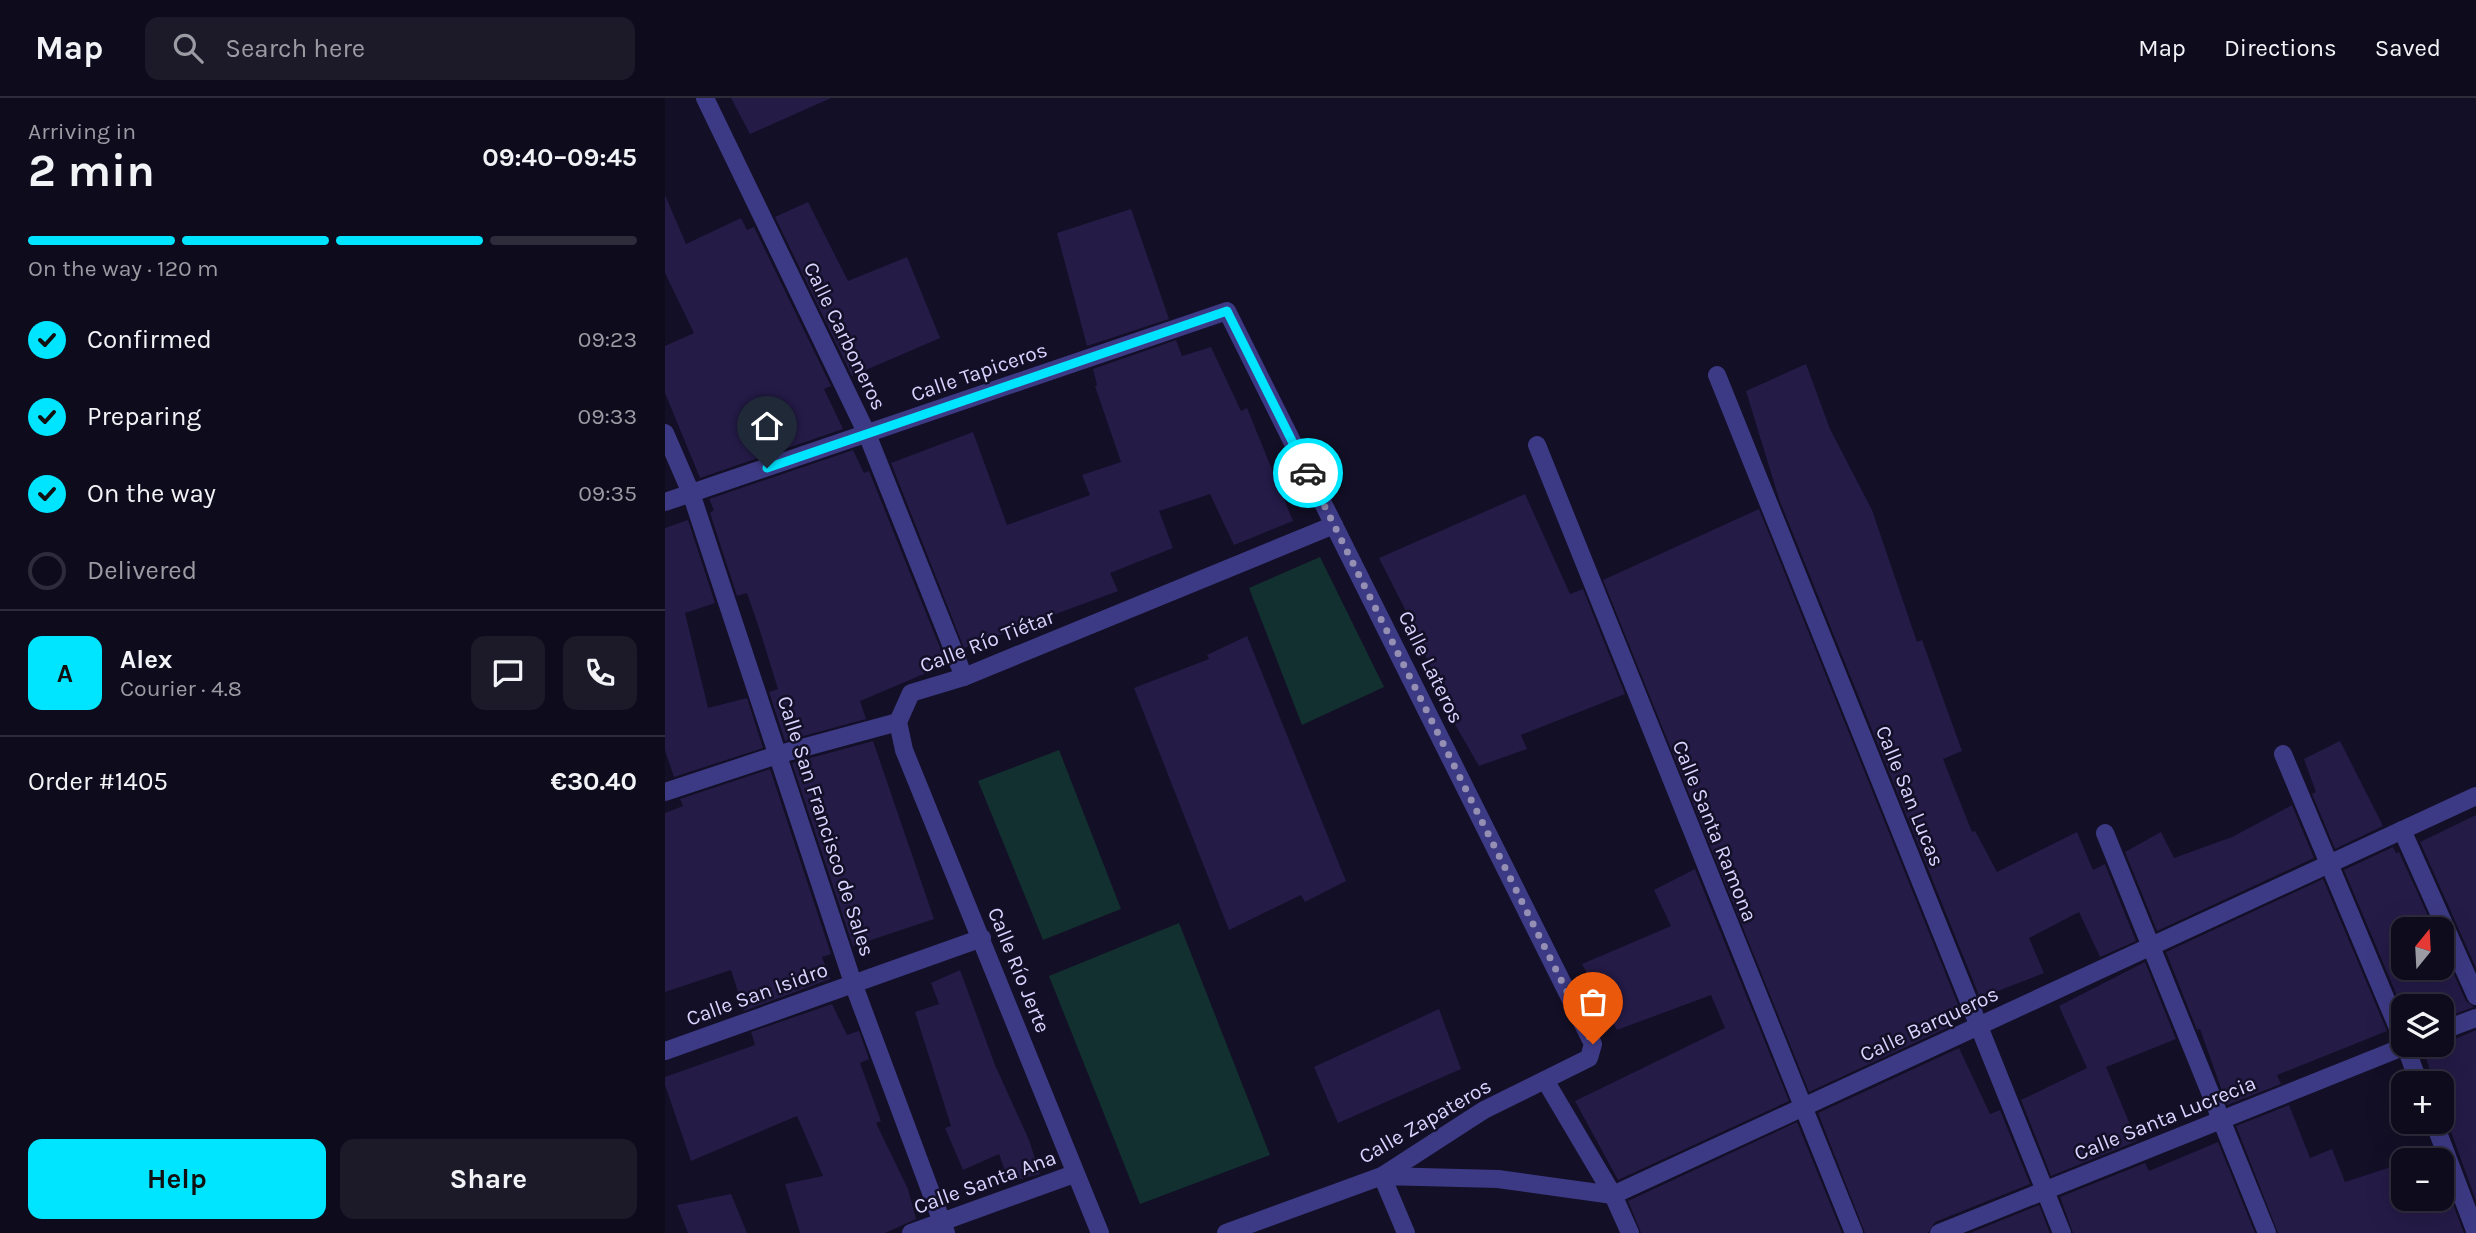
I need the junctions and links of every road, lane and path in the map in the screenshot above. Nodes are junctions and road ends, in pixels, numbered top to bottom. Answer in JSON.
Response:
{"nodes":[{"id":1,"x":705,"y":98,"type":"edge"},
{"id":2,"x":1227,"y":311,"type":"joint"},
{"id":3,"x":1717,"y":375,"type":"dead end"},
{"id":4,"x":665,"y":433,"type":"edge"},
{"id":5,"x":867,"y":434,"type":"junction"},
{"id":6,"x":1537,"y":445,"type":"dead end"},
{"id":7,"x":691,"y":493,"type":"junction"},
{"id":8,"x":665,"y":502,"type":"edge"},
{"id":9,"x":1334,"y":525,"type":"junction"},
{"id":10,"x":964,"y":677,"type":"junction"},
{"id":11,"x":898,"y":722,"type":"junction"},
{"id":12,"x":779,"y":754,"type":"junction"},
{"id":13,"x":2283,"y":754,"type":"dead end"},
{"id":14,"x":665,"y":792,"type":"edge"},
{"id":15,"x":2476,"y":796,"type":"edge"},
{"id":16,"x":2402,"y":831,"type":"junction"},
{"id":17,"x":2105,"y":833,"type":"dead end"},
{"id":18,"x":2329,"y":864,"type":"junction"},
{"id":19,"x":982,"y":938,"type":"junction"},
{"id":20,"x":2152,"y":944,"type":"junction"},
{"id":21,"x":853,"y":984,"type":"junction"},
{"id":22,"x":2476,"y":996,"type":"edge"},
{"id":23,"x":2391,"y":1011,"type":"edge"},
{"id":24,"x":2476,"y":1018,"type":"edge"},
{"id":25,"x":1978,"y":1026,"type":"junction"},
{"id":26,"x":2454,"y":1026,"type":"edge"},
{"id":27,"x":1593,"y":1044,"type":"joint"},
{"id":28,"x":2391,"y":1050,"type":"edge"},
{"id":29,"x":665,"y":1051,"type":"edge"},
{"id":30,"x":1545,"y":1080,"type":"junction"},
{"id":31,"x":1801,"y":1108,"type":"junction"},
{"id":32,"x":2222,"y":1119,"type":"junction"},
{"id":33,"x":2439,"y":1134,"type":"edge"},
{"id":34,"x":1074,"y":1174,"type":"junction"},
{"id":35,"x":1382,"y":1176,"type":"junction"},
{"id":36,"x":2045,"y":1191,"type":"junction"},
{"id":37,"x":1613,"y":1195,"type":"junction"},
{"id":38,"x":944,"y":1227,"type":"edge"},
{"id":39,"x":911,"y":1233,"type":"edge"},
{"id":40,"x":1100,"y":1233,"type":"edge"},
{"id":41,"x":1226,"y":1233,"type":"edge"},
{"id":42,"x":1406,"y":1233,"type":"edge"},
{"id":43,"x":1630,"y":1233,"type":"edge"},
{"id":44,"x":1854,"y":1233,"type":"edge"},
{"id":45,"x":1939,"y":1233,"type":"edge"},
{"id":46,"x":2062,"y":1233,"type":"edge"},
{"id":47,"x":2267,"y":1233,"type":"edge"},
{"id":48,"x":2476,"y":1233,"type":"edge"}],
"edges":[{"from":1,"to":5,"type":"street","name":"Calle Carboneros"},
{"from":2,"to":5,"type":"street","name":"Calle Tapiceros"},
{"from":2,"to":9,"type":"street","name":"Calle Lateros"},
{"from":3,"to":25,"type":"street","name":"Calle San Lucas"},
{"from":4,"to":7,"type":"street","name":"Calle San Francisco de Sales"},
{"from":5,"to":7,"type":"street","name":"Calle Tapiceros"},
{"from":5,"to":10,"type":"street","name":"Calle Carboneros"},
{"from":6,"to":31,"type":"street","name":"Calle Santa Ramona"},
{"from":7,"to":8,"type":"street","name":"Calle Tapiceros"},
{"from":7,"to":12,"type":"street","name":"Calle San Francisco de Sales"},
{"from":9,"to":10,"type":"street","name":"Calle Río Tiétar"},
{"from":9,"to":27,"type":"street","name":"Calle Lateros"},
{"from":10,"to":11,"type":"street","name":"Calle Río Tiétar"},
{"from":11,"to":12,"type":"street"},
{"from":11,"to":19,"type":"street","name":"Calle Río Jerte"},
{"from":12,"to":14,"type":"street"},
{"from":12,"to":21,"type":"street","name":"Calle San Francisco de Sales"},
{"from":13,"to":18,"type":"street"},
{"from":15,"to":16,"type":"street","name":"Calle Barqueros"},
{"from":16,"to":18,"type":"street","name":"Calle Barqueros"},
{"from":16,"to":22,"type":"street"},
{"from":17,"to":20,"type":"street"},
{"from":18,"to":20,"type":"street","name":"Calle Barqueros"},
{"from":18,"to":23,"type":"street"},
{"from":19,"to":21,"type":"street","name":"Calle San Isidro"},
{"from":19,"to":34,"type":"street","name":"Calle Río Jerte"},
{"from":20,"to":25,"type":"street","name":"Calle Barqueros"},
{"from":20,"to":32,"type":"street"},
{"from":21,"to":29,"type":"street","name":"Calle San Isidro"},
{"from":21,"to":38,"type":"street","name":"Calle San Francisco de Sales"},
{"from":24,"to":26,"type":"street"},
{"from":25,"to":31,"type":"street","name":"Calle Barqueros"},
{"from":25,"to":36,"type":"street","name":"Calle San Lucas"},
{"from":27,"to":30,"type":"street","name":"Calle Zapateros"},
{"from":28,"to":32,"type":"street","name":"Calle Santa Lucrecia"},
{"from":30,"to":35,"type":"street","name":"Calle Zapateros"},
{"from":30,"to":37,"type":"street"},
{"from":31,"to":37,"type":"street","name":"Calle Barqueros"},
{"from":31,"to":44,"type":"street","name":"Calle Santa Ramona"},
{"from":32,"to":36,"type":"street","name":"Calle Santa Lucrecia"},
{"from":32,"to":47,"type":"street"},
{"from":33,"to":48,"type":"street"},
{"from":34,"to":38,"type":"street","name":"Calle Santa Ana"},
{"from":34,"to":40,"type":"street","name":"Calle Río Jerte"},
{"from":35,"to":37,"type":"street"},
{"from":35,"to":41,"type":"street","name":"Calle Zapateros"},
{"from":35,"to":42,"type":"street"},
{"from":36,"to":45,"type":"street","name":"Calle Santa Lucrecia"},
{"from":36,"to":46,"type":"street","name":"Calle San Lucas"},
{"from":37,"to":43,"type":"street"},
{"from":38,"to":39,"type":"street","name":"Calle Santa Ana"}]}
